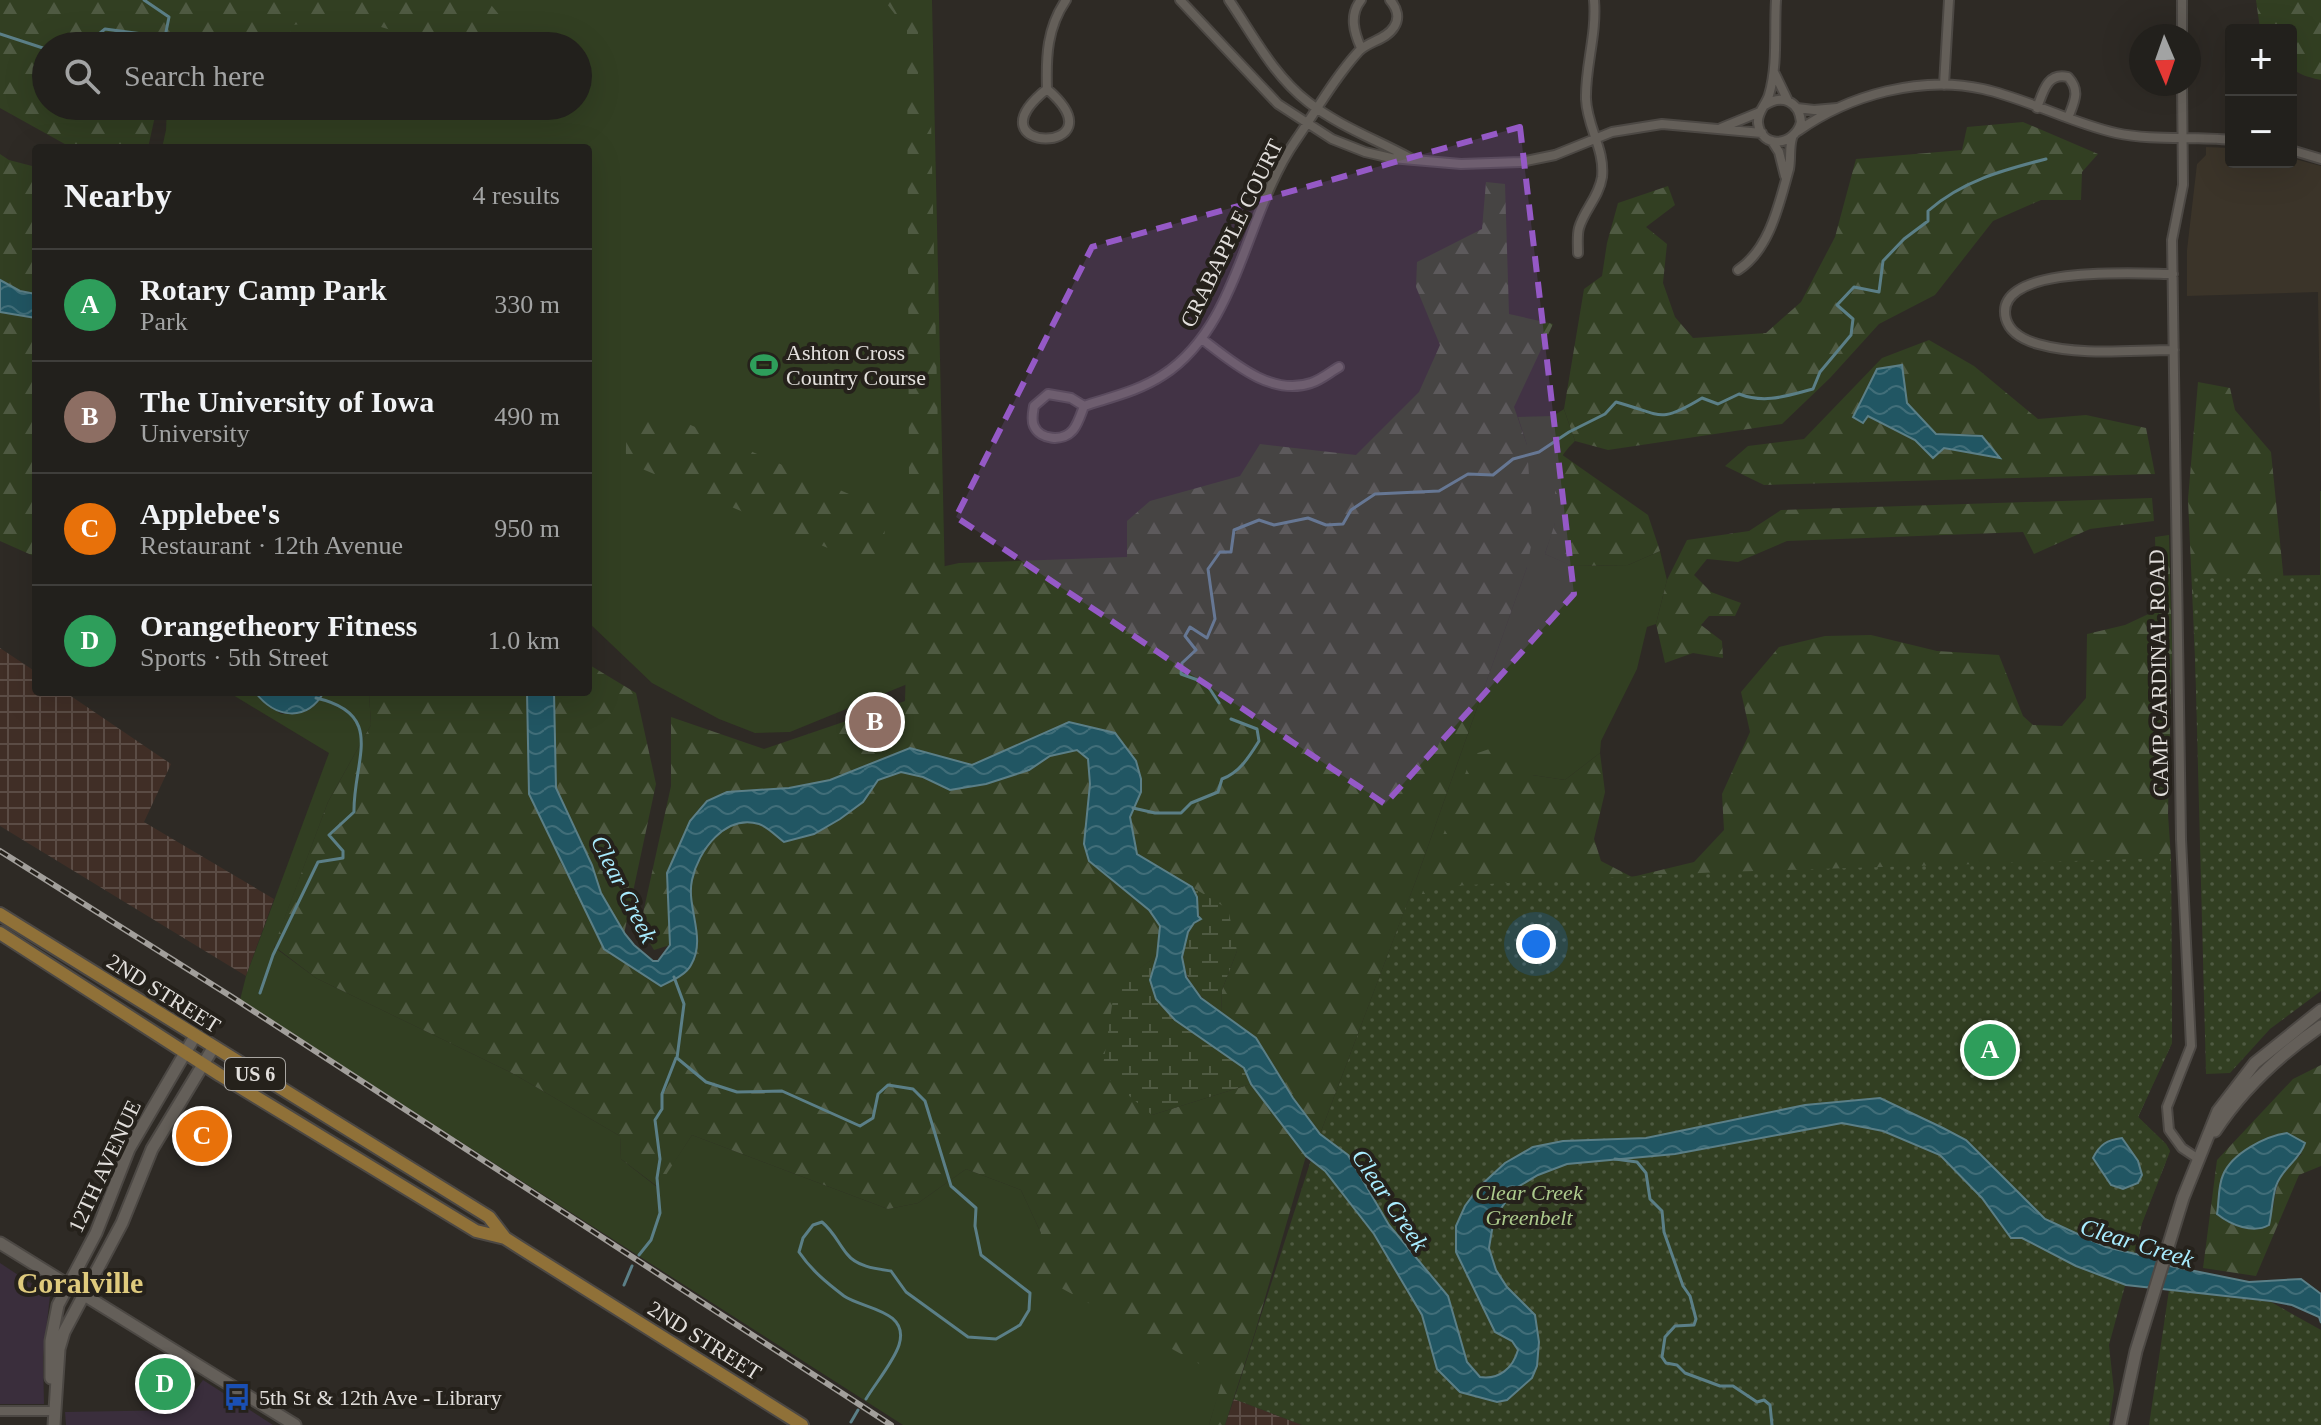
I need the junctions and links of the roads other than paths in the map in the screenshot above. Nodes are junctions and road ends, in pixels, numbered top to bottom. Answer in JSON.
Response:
{"nodes":[{"id":1,"x":1066,"y":0,"type":"edge"},
{"id":2,"x":1180,"y":0,"type":"edge"},
{"id":3,"x":1229,"y":0,"type":"edge"},
{"id":4,"x":1361,"y":0,"type":"edge"},
{"id":5,"x":1390,"y":0,"type":"edge"},
{"id":6,"x":1594,"y":0,"type":"edge"},
{"id":7,"x":1776,"y":0,"type":"edge"},
{"id":8,"x":1949,"y":0,"type":"edge"},
{"id":9,"x":2182,"y":0,"type":"edge"},
{"id":10,"x":2182,"y":24,"type":"edge"},
{"id":11,"x":1361,"y":48,"type":"junction"},
{"id":12,"x":1773,"y":72,"type":"junction"},
{"id":13,"x":1944,"y":85,"type":"junction"},
{"id":14,"x":1047,"y":89,"type":"junction"},
{"id":15,"x":2182,"y":96,"type":"edge"},
{"id":16,"x":1788,"y":101,"type":"junction"},
{"id":17,"x":1317,"y":108,"type":"junction"},
{"id":18,"x":1762,"y":108,"type":"junction"},
{"id":19,"x":1797,"y":108,"type":"junction"},
{"id":20,"x":1838,"y":108,"type":"junction"},
{"id":21,"x":2037,"y":108,"type":"junction"},
{"id":22,"x":2068,"y":118,"type":"junction"},
{"id":23,"x":1307,"y":124,"type":"junction"},
{"id":24,"x":1720,"y":128,"type":"junction"},
{"id":25,"x":1762,"y":133,"type":"junction"},
{"id":26,"x":1795,"y":134,"type":"junction"},
{"id":27,"x":1595,"y":137,"type":"junction"},
{"id":28,"x":2184,"y":139,"type":"junction"},
{"id":29,"x":1771,"y":140,"type":"junction"},
{"id":30,"x":2225,"y":140,"type":"edge"},
{"id":31,"x":2297,"y":152,"type":"edge"},
{"id":32,"x":2321,"y":159,"type":"edge"},
{"id":33,"x":1414,"y":160,"type":"junction"},
{"id":34,"x":1785,"y":176,"type":"junction"},
{"id":35,"x":1578,"y":253,"type":"dead end"},
{"id":36,"x":1738,"y":270,"type":"dead end"},
{"id":37,"x":2173,"y":274,"type":"junction"},
{"id":38,"x":1202,"y":339,"type":"junction"},
{"id":39,"x":2174,"y":350,"type":"junction"},
{"id":40,"x":1339,"y":367,"type":"dead end"},
{"id":41,"x":1084,"y":406,"type":"junction"},
{"id":42,"x":0,"y":914,"type":"edge"},
{"id":43,"x":0,"y":933,"type":"edge"},
{"id":44,"x":2321,"y":1010,"type":"edge"},
{"id":45,"x":2321,"y":1026,"type":"edge"},
{"id":46,"x":195,"y":1036,"type":"junction"},
{"id":47,"x":213,"y":1048,"type":"junction"},
{"id":48,"x":185,"y":1052,"type":"junction"},
{"id":49,"x":204,"y":1064,"type":"junction"},
{"id":50,"x":2197,"y":1158,"type":"junction"},
{"id":51,"x":505,"y":1238,"type":"junction"},
{"id":52,"x":0,"y":1243,"type":"edge"},
{"id":53,"x":68,"y":1286,"type":"junction"},
{"id":54,"x":83,"y":1296,"type":"junction"},
{"id":55,"x":0,"y":1411,"type":"edge"},
{"id":56,"x":54,"y":1411,"type":"junction"},
{"id":57,"x":54,"y":1425,"type":"edge"},
{"id":58,"x":295,"y":1425,"type":"edge"},
{"id":59,"x":802,"y":1425,"type":"edge"},
{"id":60,"x":2120,"y":1425,"type":"edge"}],
"edges":[{"from":1,"to":14,"type":"street"},
{"from":2,"to":23,"type":"street"},
{"from":3,"to":17,"type":"street"},
{"from":4,"to":11,"type":"street"},
{"from":5,"to":11,"type":"street"},
{"from":6,"to":27,"type":"street"},
{"from":7,"to":12,"type":"street"},
{"from":8,"to":13,"type":"street"},
{"from":9,"to":10,"type":"street"},
{"from":11,"to":17,"type":"street","name":"CRABAPPLE COURT"},
{"from":12,"to":16,"type":"street"},
{"from":12,"to":18,"type":"street"},
{"from":13,"to":20,"type":"street"},
{"from":13,"to":21,"type":"street"},
{"from":14,"to":14,"type":"street"},
{"from":15,"to":28,"type":"street","name":"CAMP CARDINAL ROAD"},
{"from":16,"to":18,"type":"street"},
{"from":16,"to":19,"type":"street"},
{"from":17,"to":23,"type":"street","name":"CRABAPPLE COURT"},
{"from":17,"to":33,"type":"street"},
{"from":18,"to":24,"type":"street"},
{"from":18,"to":25,"type":"street"},
{"from":19,"to":20,"type":"street"},
{"from":19,"to":26,"type":"street"},
{"from":20,"to":26,"type":"street"},
{"from":21,"to":22,"type":"street"},
{"from":21,"to":22,"type":"street"},
{"from":22,"to":28,"type":"street"},
{"from":23,"to":33,"type":"street"},
{"from":23,"to":38,"type":"street","name":"CRABAPPLE COURT"},
{"from":24,"to":25,"type":"street"},
{"from":24,"to":27,"type":"street"},
{"from":25,"to":29,"type":"street"},
{"from":26,"to":29,"type":"street"},
{"from":26,"to":34,"type":"street"},
{"from":27,"to":33,"type":"street"},
{"from":27,"to":35,"type":"street"},
{"from":28,"to":30,"type":"street"},
{"from":28,"to":37,"type":"street","name":"CAMP CARDINAL ROAD"},
{"from":29,"to":34,"type":"street"},
{"from":31,"to":32,"type":"street"},
{"from":34,"to":36,"type":"street"},
{"from":37,"to":39,"type":"street","name":"CAMP CARDINAL ROAD"},
{"from":37,"to":39,"type":"street"},
{"from":38,"to":40,"type":"street"},
{"from":38,"to":41,"type":"street","name":"CRABAPPLE COURT"},
{"from":39,"to":50,"type":"street","name":"CAMP CARDINAL ROAD"},
{"from":41,"to":41,"type":"street"},
{"from":42,"to":46,"type":"main road","name":"2ND STREET","number":"US 6"},
{"from":43,"to":48,"type":"main road","name":"2ND STREET","number":"US 6"},
{"from":44,"to":50,"type":"street"},
{"from":45,"to":50,"type":"street"},
{"from":46,"to":47,"type":"main road","name":"2ND STREET","number":"US 6"},
{"from":46,"to":48,"type":"street","name":"12TH AVENUE"},
{"from":47,"to":49,"type":"street","name":"12TH AVENUE"},
{"from":47,"to":51,"type":"main road","name":"2ND STREET","number":"US 6"},
{"from":48,"to":49,"type":"main road","name":"2ND STREET","number":"US 6"},
{"from":48,"to":53,"type":"street","name":"12TH AVENUE"},
{"from":49,"to":51,"type":"main road","name":"2ND STREET","number":"US 6"},
{"from":49,"to":54,"type":"street","name":"12TH AVENUE"},
{"from":50,"to":60,"type":"street"},
{"from":51,"to":59,"type":"main road","name":"2ND STREET","number":"US 6"},
{"from":52,"to":53,"type":"street"},
{"from":53,"to":54,"type":"street"},
{"from":53,"to":56,"type":"street","name":"12TH AVENUE"},
{"from":54,"to":56,"type":"street","name":"12TH AVENUE"},
{"from":54,"to":58,"type":"street"},
{"from":55,"to":56,"type":"street"},
{"from":56,"to":57,"type":"street","name":"12TH AVENUE"}]}
